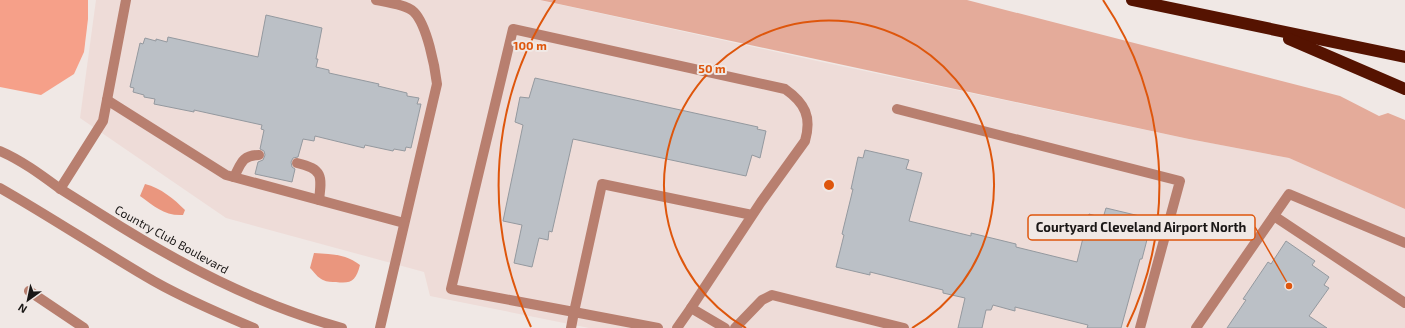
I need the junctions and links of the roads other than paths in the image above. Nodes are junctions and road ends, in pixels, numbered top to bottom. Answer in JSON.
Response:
{"nodes":[{"id":1,"x":126,"y":0,"type":"edge"},
{"id":2,"x":376,"y":0,"type":"edge"},
{"id":3,"x":1132,"y":0,"type":"edge"},
{"id":4,"x":1264,"y":28,"type":"junction"},
{"id":5,"x":1405,"y":57,"type":"edge"},
{"id":6,"x":1405,"y":89,"type":"edge"},
{"id":7,"x":107,"y":100,"type":"junction"},
{"id":8,"x":897,"y":109,"type":"dead end"},
{"id":9,"x":0,"y":150,"type":"edge"},
{"id":10,"x":259,"y":155,"type":"dead end"},
{"id":11,"x":297,"y":163,"type":"dead end"},
{"id":12,"x":234,"y":177,"type":"junction"},
{"id":13,"x":0,"y":188,"type":"edge"},
{"id":14,"x":60,"y":189,"type":"junction"},
{"id":15,"x":319,"y":200,"type":"junction"},
{"id":16,"x":752,"y":215,"type":"junction"},
{"id":17,"x":1274,"y":216,"type":"junction"},
{"id":18,"x":404,"y":223,"type":"junction"},
{"id":19,"x":1405,"y":243,"type":"edge"},
{"id":20,"x":29,"y":291,"type":"dead end"},
{"id":21,"x":1405,"y":303,"type":"edge"},
{"id":22,"x":690,"y":308,"type":"junction"},
{"id":23,"x":574,"y":312,"type":"junction"},
{"id":24,"x":84,"y":328,"type":"edge"},
{"id":25,"x":254,"y":328,"type":"edge"},
{"id":26,"x":342,"y":328,"type":"edge"},
{"id":27,"x":380,"y":328,"type":"edge"},
{"id":28,"x":571,"y":328,"type":"edge"},
{"id":29,"x":658,"y":328,"type":"edge"},
{"id":30,"x":677,"y":328,"type":"edge"},
{"id":31,"x":725,"y":328,"type":"edge"},
{"id":32,"x":735,"y":328,"type":"edge"},
{"id":33,"x":904,"y":328,"type":"edge"},
{"id":34,"x":1140,"y":328,"type":"edge"},
{"id":35,"x":1196,"y":328,"type":"edge"}],
"edges":[{"from":1,"to":7,"type":"street"},
{"from":2,"to":18,"type":"street"},
{"from":3,"to":4,"type":"highway"},
{"from":4,"to":5,"type":"highway"},
{"from":4,"to":6,"type":"highway"},
{"from":7,"to":12,"type":"street"},
{"from":7,"to":14,"type":"street"},
{"from":8,"to":34,"type":"street"},
{"from":9,"to":14,"type":"street","name":"Country Club Boulevard"},
{"from":10,"to":12,"type":"street"},
{"from":11,"to":15,"type":"street"},
{"from":12,"to":15,"type":"street"},
{"from":13,"to":25,"type":"street"},
{"from":14,"to":26,"type":"street","name":"Country Club Boulevard"},
{"from":15,"to":18,"type":"street"},
{"from":16,"to":22,"type":"street"},
{"from":16,"to":23,"type":"street"},
{"from":16,"to":23,"type":"street"},
{"from":17,"to":19,"type":"street"},
{"from":17,"to":21,"type":"street"},
{"from":17,"to":35,"type":"street"},
{"from":18,"to":27,"type":"street"},
{"from":20,"to":24,"type":"street"},
{"from":22,"to":30,"type":"street"},
{"from":22,"to":31,"type":"street"},
{"from":23,"to":28,"type":"street"},
{"from":23,"to":29,"type":"street"},
{"from":32,"to":33,"type":"street"}]}
